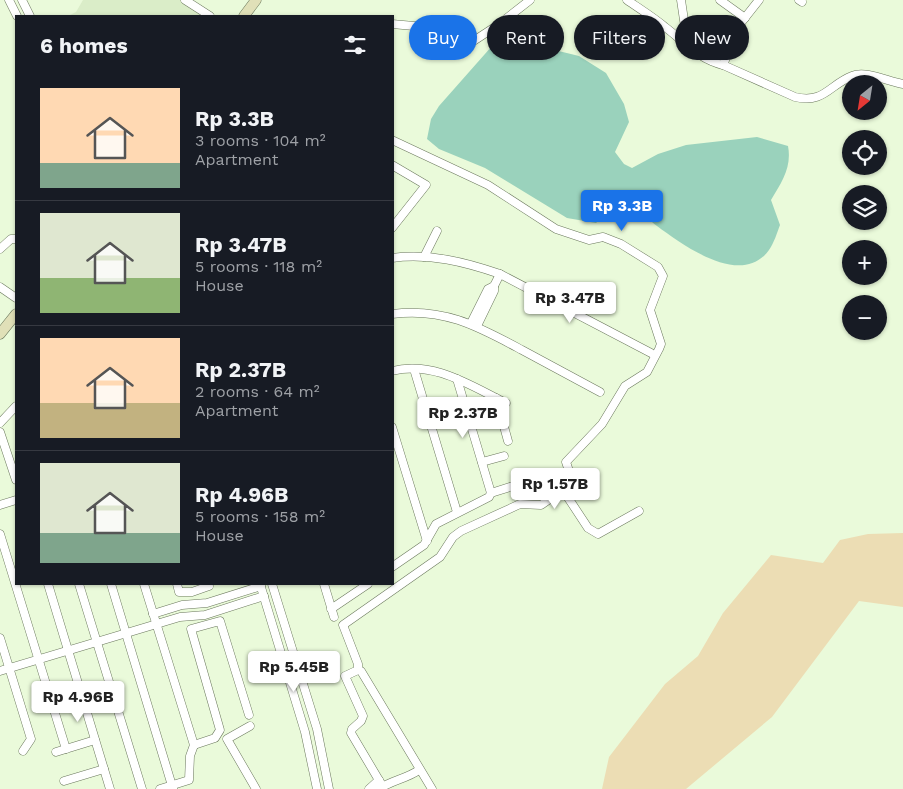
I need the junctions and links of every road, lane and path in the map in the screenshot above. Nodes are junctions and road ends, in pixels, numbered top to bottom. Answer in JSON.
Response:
{"nodes":[{"id":1,"x":9,"y":0,"type":"edge"},
{"id":2,"x":22,"y":0,"type":"edge"},
{"id":3,"x":185,"y":0,"type":"edge"},
{"id":4,"x":256,"y":0,"type":"edge"},
{"id":5,"x":530,"y":0,"type":"edge"},
{"id":6,"x":627,"y":0,"type":"edge"},
{"id":7,"x":681,"y":0,"type":"edge"},
{"id":8,"x":720,"y":0,"type":"edge"},
{"id":9,"x":759,"y":0,"type":"edge"},
{"id":10,"x":17,"y":15,"type":"edge"},
{"id":11,"x":30,"y":15,"type":"edge"},
{"id":12,"x":208,"y":15,"type":"edge"},
{"id":13,"x":245,"y":15,"type":"edge"},
{"id":14,"x":683,"y":15,"type":"edge"},
{"id":15,"x":741,"y":15,"type":"edge"},
{"id":16,"x":747,"y":15,"type":"edge"},
{"id":17,"x":394,"y":24,"type":"edge"},
{"id":18,"x":675,"y":35,"type":"edge"},
{"id":19,"x":708,"y":60,"type":"edge"},
{"id":20,"x":725,"y":60,"type":"edge"},
{"id":21,"x":723,"y":65,"type":"junction"},
{"id":22,"x":903,"y":84,"type":"edge"},
{"id":23,"x":394,"y":141,"type":"edge"},
{"id":24,"x":394,"y":167,"type":"edge"},
{"id":25,"x":394,"y":225,"type":"edge"},
{"id":26,"x":437,"y":231,"type":"dead end"},
{"id":27,"x":15,"y":239,"type":"edge"},
{"id":28,"x":0,"y":249,"type":"edge"},
{"id":29,"x":424,"y":256,"type":"junction"},
{"id":30,"x":394,"y":258,"type":"edge"},
{"id":31,"x":500,"y":274,"type":"junction"},
{"id":32,"x":0,"y":287,"type":"edge"},
{"id":33,"x":15,"y":297,"type":"edge"},
{"id":34,"x":394,"y":314,"type":"edge"},
{"id":35,"x":15,"y":315,"type":"edge"},
{"id":36,"x":474,"y":325,"type":"junction"},
{"id":37,"x":0,"y":334,"type":"edge"},
{"id":38,"x":651,"y":353,"type":"dead end"},
{"id":39,"x":414,"y":369,"type":"junction"},
{"id":40,"x":394,"y":371,"type":"edge"},
{"id":41,"x":456,"y":378,"type":"junction"},
{"id":42,"x":600,"y":392,"type":"dead end"},
{"id":43,"x":496,"y":398,"type":"junction"},
{"id":44,"x":506,"y":403,"type":"dead end"},
{"id":45,"x":15,"y":407,"type":"edge"},
{"id":46,"x":0,"y":423,"type":"edge"},
{"id":47,"x":0,"y":432,"type":"edge"},
{"id":48,"x":394,"y":434,"type":"edge"},
{"id":49,"x":508,"y":441,"type":"dead end"},
{"id":50,"x":504,"y":456,"type":"dead end"},
{"id":51,"x":482,"y":462,"type":"junction"},
{"id":52,"x":15,"y":477,"type":"edge"},
{"id":53,"x":513,"y":486,"type":"dead end"},
{"id":54,"x":563,"y":490,"type":"junction"},
{"id":55,"x":491,"y":493,"type":"junction"},
{"id":56,"x":15,"y":500,"type":"edge"},
{"id":57,"x":0,"y":505,"type":"edge"},
{"id":58,"x":639,"y":511,"type":"dead end"},
{"id":59,"x":457,"y":512,"type":"junction"},
{"id":60,"x":0,"y":534,"type":"edge"},
{"id":61,"x":426,"y":541,"type":"junction"},
{"id":62,"x":394,"y":563,"type":"edge"},
{"id":63,"x":15,"y":582,"type":"edge"},
{"id":64,"x":16,"y":585,"type":"edge"},
{"id":65,"x":48,"y":585,"type":"edge"},
{"id":66,"x":80,"y":585,"type":"edge"},
{"id":67,"x":111,"y":585,"type":"edge"},
{"id":68,"x":144,"y":585,"type":"edge"},
{"id":69,"x":209,"y":585,"type":"edge"},
{"id":70,"x":261,"y":585,"type":"edge"},
{"id":71,"x":272,"y":585,"type":"edge"},
{"id":72,"x":324,"y":585,"type":"edge"},
{"id":73,"x":363,"y":585,"type":"edge"},
{"id":74,"x":178,"y":588,"type":"edge"},
{"id":75,"x":264,"y":596,"type":"junction"},
{"id":76,"x":153,"y":614,"type":"junction"},
{"id":77,"x":156,"y":624,"type":"junction"},
{"id":78,"x":126,"y":633,"type":"junction"},
{"id":79,"x":0,"y":638,"type":"edge"},
{"id":80,"x":97,"y":642,"type":"junction"},
{"id":81,"x":290,"y":643,"type":"junction"},
{"id":82,"x":279,"y":646,"type":"junction"},
{"id":83,"x":68,"y":651,"type":"junction"},
{"id":84,"x":39,"y":660,"type":"junction"},
{"id":85,"x":9,"y":668,"type":"junction"},
{"id":86,"x":358,"y":670,"type":"junction"},
{"id":87,"x":0,"y":671,"type":"edge"},
{"id":88,"x":249,"y":715,"type":"dead end"},
{"id":89,"x":250,"y":726,"type":"dead end"},
{"id":90,"x":95,"y":740,"type":"junction"},
{"id":91,"x":194,"y":745,"type":"junction"},
{"id":92,"x":66,"y":749,"type":"junction"},
{"id":93,"x":23,"y":751,"type":"dead end"},
{"id":94,"x":56,"y":752,"type":"dead end"},
{"id":95,"x":104,"y":769,"type":"junction"},
{"id":96,"x":419,"y":770,"type":"junction"},
{"id":97,"x":64,"y":781,"type":"dead end"},
{"id":98,"x":380,"y":785,"type":"edge"},
{"id":99,"x":173,"y":787,"type":"edge"},
{"id":100,"x":110,"y":789,"type":"edge"},
{"id":101,"x":142,"y":789,"type":"edge"},
{"id":102,"x":160,"y":789,"type":"edge"},
{"id":103,"x":256,"y":789,"type":"edge"},
{"id":104,"x":317,"y":789,"type":"edge"},
{"id":105,"x":329,"y":789,"type":"edge"},
{"id":106,"x":369,"y":789,"type":"edge"},
{"id":107,"x":432,"y":789,"type":"edge"}],
"edges":[{"from":1,"to":10,"type":"street"},
{"from":2,"to":11,"type":"street"},
{"from":3,"to":12,"type":"street"},
{"from":4,"to":13,"type":"street"},
{"from":5,"to":17,"type":"street"},
{"from":6,"to":18,"type":"street"},
{"from":7,"to":14,"type":"street"},
{"from":8,"to":15,"type":"street"},
{"from":9,"to":16,"type":"street"},
{"from":19,"to":21,"type":"street"},
{"from":20,"to":21,"type":"street"},
{"from":21,"to":22,"type":"street"},
{"from":23,"to":54,"type":"street"},
{"from":24,"to":25,"type":"street"},
{"from":26,"to":29,"type":"street"},
{"from":27,"to":28,"type":"street"},
{"from":29,"to":30,"type":"street"},
{"from":29,"to":31,"type":"street"},
{"from":31,"to":36,"type":"street"},
{"from":31,"to":38,"type":"street"},
{"from":32,"to":33,"type":"street"},
{"from":34,"to":36,"type":"street"},
{"from":35,"to":37,"type":"street"},
{"from":36,"to":42,"type":"street"},
{"from":39,"to":40,"type":"street"},
{"from":39,"to":41,"type":"street"},
{"from":39,"to":59,"type":"street"},
{"from":41,"to":43,"type":"street"},
{"from":41,"to":51,"type":"street"},
{"from":43,"to":44,"type":"street"},
{"from":43,"to":49,"type":"street"},
{"from":45,"to":46,"type":"street"},
{"from":47,"to":52,"type":"street"},
{"from":48,"to":61,"type":"street"},
{"from":50,"to":51,"type":"street"},
{"from":51,"to":55,"type":"street"},
{"from":53,"to":55,"type":"street"},
{"from":54,"to":58,"type":"street"},
{"from":54,"to":86,"type":"street"},
{"from":55,"to":59,"type":"street"},
{"from":56,"to":57,"type":"street"},
{"from":59,"to":61,"type":"street"},
{"from":60,"to":63,"type":"street"},
{"from":61,"to":62,"type":"street"},
{"from":64,"to":84,"type":"street"},
{"from":65,"to":83,"type":"street"},
{"from":66,"to":80,"type":"street"},
{"from":67,"to":78,"type":"street"},
{"from":68,"to":76,"type":"street"},
{"from":69,"to":74,"type":"street"},
{"from":70,"to":75,"type":"street"},
{"from":70,"to":76,"type":"street"},
{"from":71,"to":81,"type":"street"},
{"from":72,"to":73,"type":"street"},
{"from":75,"to":77,"type":"street"},
{"from":75,"to":82,"type":"street"},
{"from":76,"to":77,"type":"street"},
{"from":77,"to":78,"type":"street"},
{"from":77,"to":91,"type":"street"},
{"from":78,"to":80,"type":"street"},
{"from":78,"to":99,"type":"street"},
{"from":79,"to":85,"type":"street"},
{"from":80,"to":83,"type":"street"},
{"from":80,"to":101,"type":"street"},
{"from":81,"to":82,"type":"street"},
{"from":81,"to":105,"type":"street"},
{"from":82,"to":104,"type":"street"},
{"from":83,"to":84,"type":"street"},
{"from":83,"to":90,"type":"street"},
{"from":84,"to":85,"type":"street"},
{"from":84,"to":92,"type":"street"},
{"from":85,"to":87,"type":"street"},
{"from":85,"to":93,"type":"street"},
{"from":86,"to":96,"type":"street"},
{"from":86,"to":98,"type":"street"},
{"from":88,"to":91,"type":"street"},
{"from":89,"to":103,"type":"street"},
{"from":90,"to":92,"type":"street"},
{"from":90,"to":95,"type":"street"},
{"from":91,"to":99,"type":"street"},
{"from":92,"to":94,"type":"street"},
{"from":95,"to":97,"type":"street"},
{"from":95,"to":100,"type":"street"},
{"from":96,"to":98,"type":"street"},
{"from":96,"to":107,"type":"street"},
{"from":98,"to":106,"type":"street"},
{"from":99,"to":102,"type":"street"}]}
